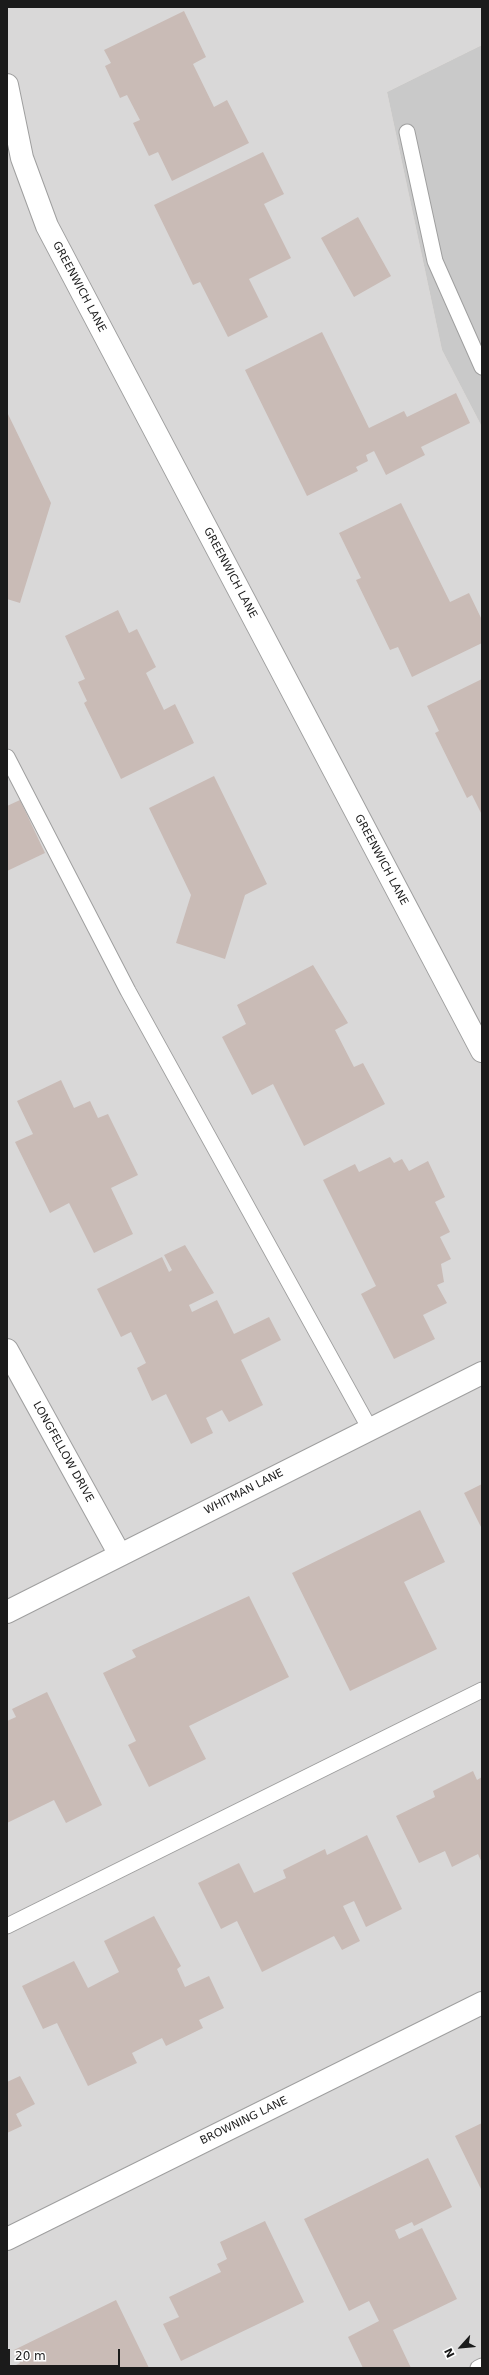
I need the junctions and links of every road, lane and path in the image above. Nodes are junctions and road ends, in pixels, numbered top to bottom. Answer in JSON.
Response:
{"nodes":[{"id":1,"x":7,"y":85,"type":"edge"},
{"id":2,"x":407,"y":132,"type":"dead end"},
{"id":3,"x":482,"y":367,"type":"edge"},
{"id":4,"x":7,"y":756,"type":"edge"},
{"id":5,"x":482,"y":1051,"type":"edge"},
{"id":6,"x":7,"y":1350,"type":"edge"},
{"id":7,"x":482,"y":1373,"type":"edge"},
{"id":8,"x":370,"y":1429,"type":"junction"},
{"id":9,"x":120,"y":1555,"type":"junction"},
{"id":10,"x":7,"y":1612,"type":"edge"},
{"id":11,"x":482,"y":1690,"type":"edge"},
{"id":12,"x":7,"y":1926,"type":"edge"},
{"id":13,"x":482,"y":2003,"type":"edge"},
{"id":14,"x":7,"y":2239,"type":"edge"},
{"id":15,"x":482,"y":2366,"type":"edge"},
{"id":16,"x":478,"y":2368,"type":"edge"}],
"edges":[{"from":1,"to":5,"type":"street","name":"GREENWICH LANE"},
{"from":2,"to":3,"type":"lane"},
{"from":4,"to":8,"type":"lane"},
{"from":6,"to":9,"type":"street","name":"LONGFELLOW DRIVE"},
{"from":7,"to":8,"type":"street","name":"WHITMAN LANE"},
{"from":8,"to":9,"type":"street","name":"WHITMAN LANE"},
{"from":9,"to":10,"type":"street","name":"WHITMAN LANE"},
{"from":11,"to":12,"type":"lane"},
{"from":13,"to":14,"type":"street","name":"BROWNING LANE"},
{"from":15,"to":16,"type":"lane"}]}
